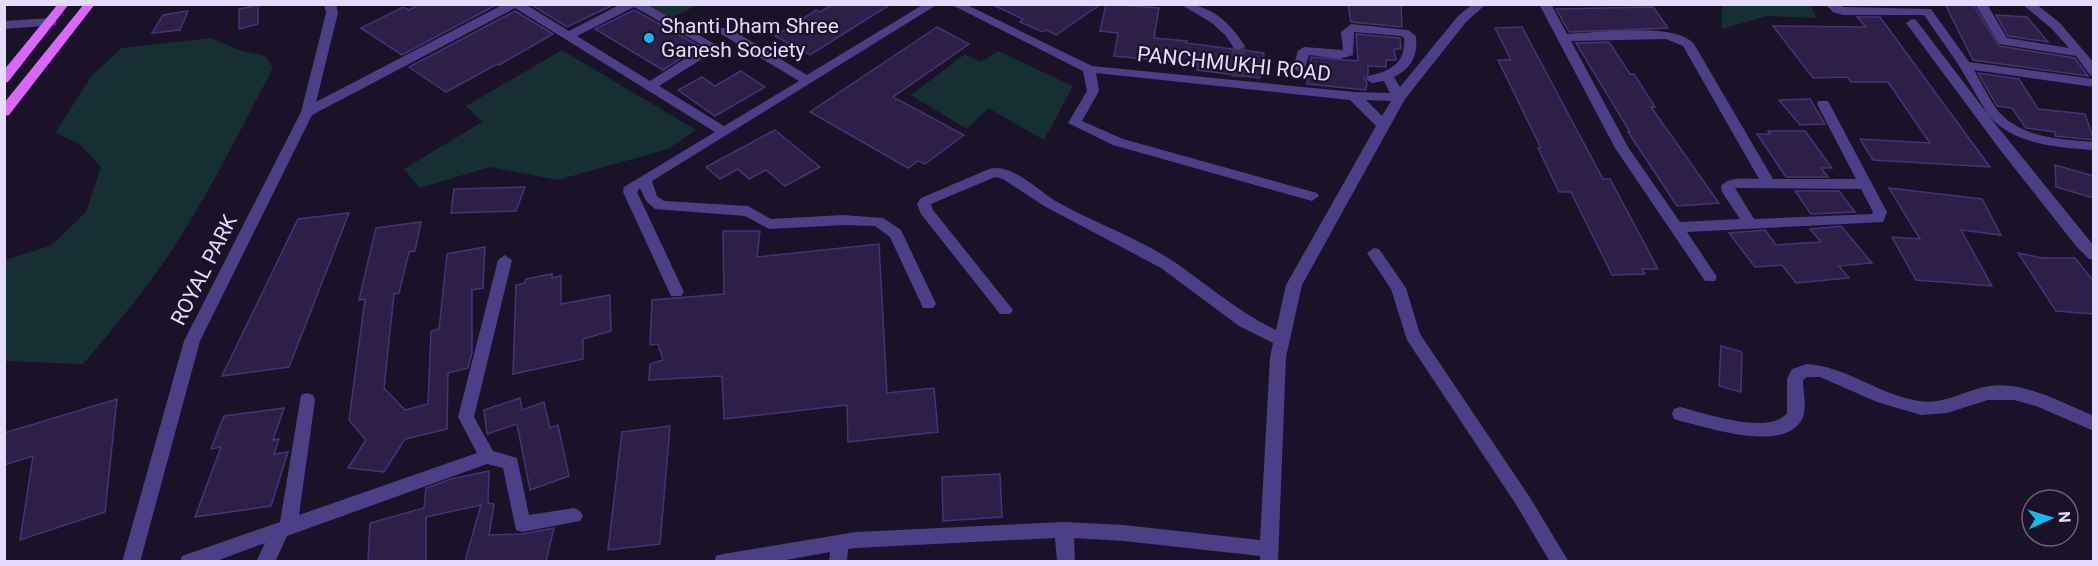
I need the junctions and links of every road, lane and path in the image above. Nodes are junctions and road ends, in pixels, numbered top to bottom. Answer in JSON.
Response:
{"nodes":[{"id":1,"x":64,"y":4,"type":"edge"},
{"id":2,"x":90,"y":4,"type":"edge"},
{"id":3,"x":330,"y":4,"type":"edge"},
{"id":4,"x":515,"y":4,"type":"edge"},
{"id":5,"x":631,"y":4,"type":"edge"},
{"id":6,"x":637,"y":4,"type":"edge"},
{"id":7,"x":933,"y":4,"type":"edge"},
{"id":8,"x":955,"y":4,"type":"edge"},
{"id":9,"x":1185,"y":4,"type":"edge"},
{"id":10,"x":1481,"y":4,"type":"edge"},
{"id":11,"x":1545,"y":4,"type":"edge"},
{"id":12,"x":1830,"y":4,"type":"edge"},
{"id":13,"x":1982,"y":4,"type":"edge"},
{"id":14,"x":2027,"y":4,"type":"edge"},
{"id":15,"x":1924,"y":8,"type":"edge"},
{"id":16,"x":52,"y":22,"type":"junction"},
{"id":17,"x":1912,"y":22,"type":"dead end"},
{"id":18,"x":4,"y":25,"type":"edge"},
{"id":19,"x":725,"y":31,"type":"dead end"},
{"id":20,"x":569,"y":36,"type":"junction"},
{"id":21,"x":1564,"y":38,"type":"junction"},
{"id":22,"x":1239,"y":46,"type":"tunnel mouth"},
{"id":23,"x":2081,"y":53,"type":"junction"},
{"id":24,"x":1965,"y":65,"type":"junction"},
{"id":25,"x":1299,"y":68,"type":"dead end"},
{"id":26,"x":1089,"y":69,"type":"junction"},
{"id":27,"x":2094,"y":72,"type":"edge"},
{"id":28,"x":1388,"y":77,"type":"junction"},
{"id":29,"x":4,"y":79,"type":"edge"},
{"id":30,"x":1372,"y":79,"type":"dead end"},
{"id":31,"x":806,"y":80,"type":"junction"},
{"id":32,"x":2094,"y":82,"type":"edge"},
{"id":33,"x":650,"y":86,"type":"junction"},
{"id":34,"x":1354,"y":96,"type":"junction"},
{"id":35,"x":1399,"y":97,"type":"junction"},
{"id":36,"x":1823,"y":104,"type":"dead end"},
{"id":37,"x":4,"y":112,"type":"edge"},
{"id":38,"x":308,"y":112,"type":"junction"},
{"id":39,"x":1383,"y":125,"type":"junction"},
{"id":40,"x":725,"y":132,"type":"junction"},
{"id":41,"x":2094,"y":146,"type":"edge"},
{"id":42,"x":644,"y":179,"type":"junction"},
{"id":43,"x":1769,"y":184,"type":"junction"},
{"id":44,"x":1865,"y":184,"type":"junction"},
{"id":45,"x":1312,"y":196,"type":"dead end"},
{"id":46,"x":1751,"y":225,"type":"junction"},
{"id":47,"x":1676,"y":227,"type":"junction"},
{"id":48,"x":1374,"y":253,"type":"dead end"},
{"id":49,"x":2094,"y":255,"type":"edge"},
{"id":50,"x":505,"y":260,"type":"dead end"},
{"id":51,"x":1710,"y":277,"type":"dead end"},
{"id":52,"x":676,"y":292,"type":"dead end"},
{"id":53,"x":928,"y":304,"type":"dead end"},
{"id":54,"x":1005,"y":310,"type":"dead end"},
{"id":55,"x":1282,"y":340,"type":"junction"},
{"id":56,"x":307,"y":400,"type":"dead end"},
{"id":57,"x":1680,"y":414,"type":"dead end"},
{"id":58,"x":2094,"y":424,"type":"edge"},
{"id":59,"x":487,"y":457,"type":"junction"},
{"id":60,"x":574,"y":516,"type":"dead end"},
{"id":61,"x":284,"y":529,"type":"junction"},
{"id":62,"x":1064,"y":530,"type":"junction"},
{"id":63,"x":840,"y":543,"type":"junction"},
{"id":64,"x":1269,"y":555,"type":"edge"},
{"id":65,"x":131,"y":561,"type":"edge"},
{"id":66,"x":189,"y":561,"type":"edge"},
{"id":67,"x":266,"y":561,"type":"edge"},
{"id":68,"x":723,"y":561,"type":"edge"},
{"id":69,"x":838,"y":561,"type":"edge"},
{"id":70,"x":1066,"y":561,"type":"edge"},
{"id":71,"x":1560,"y":561,"type":"edge"}],
"edges":[{"from":1,"to":16,"type":"main road"},
{"from":2,"to":37,"type":"main road"},
{"from":3,"to":38,"type":"street","name":"ROYAL PARK"},
{"from":4,"to":20,"type":"street"},
{"from":4,"to":38,"type":"street"},
{"from":5,"to":20,"type":"street"},
{"from":6,"to":33,"type":"street"},
{"from":7,"to":31,"type":"street"},
{"from":8,"to":26,"type":"street","name":"PANCHMUKHI ROAD"},
{"from":9,"to":22,"type":"street"},
{"from":10,"to":35,"type":"street"},
{"from":11,"to":21,"type":"street"},
{"from":12,"to":15,"type":"street"},
{"from":13,"to":23,"type":"street"},
{"from":14,"to":23,"type":"street"},
{"from":15,"to":24,"type":"street"},
{"from":16,"to":18,"type":"street"},
{"from":16,"to":29,"type":"main road"},
{"from":17,"to":49,"type":"street"},
{"from":19,"to":31,"type":"street"},
{"from":20,"to":33,"type":"street"},
{"from":21,"to":43,"type":"street"},
{"from":21,"to":47,"type":"street"},
{"from":23,"to":27,"type":"street"},
{"from":24,"to":32,"type":"street"},
{"from":24,"to":41,"type":"street"},
{"from":25,"to":28,"type":"street"},
{"from":26,"to":34,"type":"street","name":"PANCHMUKHI ROAD"},
{"from":26,"to":45,"type":"street"},
{"from":28,"to":30,"type":"street"},
{"from":28,"to":35,"type":"street"},
{"from":31,"to":40,"type":"street"},
{"from":33,"to":40,"type":"street"},
{"from":34,"to":35,"type":"street","name":"PANCHMUKHI ROAD"},
{"from":34,"to":39,"type":"street"},
{"from":35,"to":39,"type":"street"},
{"from":36,"to":44,"type":"street"},
{"from":38,"to":65,"type":"street","name":"ROYAL PARK"},
{"from":39,"to":55,"type":"street"},
{"from":40,"to":42,"type":"street"},
{"from":42,"to":52,"type":"street"},
{"from":42,"to":53,"type":"street"},
{"from":43,"to":44,"type":"street"},
{"from":43,"to":46,"type":"street"},
{"from":44,"to":46,"type":"street"},
{"from":46,"to":47,"type":"street"},
{"from":47,"to":51,"type":"street"},
{"from":48,"to":71,"type":"street"},
{"from":50,"to":59,"type":"street"},
{"from":54,"to":55,"type":"street"},
{"from":55,"to":64,"type":"street"},
{"from":56,"to":61,"type":"street"},
{"from":57,"to":58,"type":"street"},
{"from":59,"to":60,"type":"street"},
{"from":59,"to":61,"type":"street"},
{"from":61,"to":66,"type":"street"},
{"from":61,"to":67,"type":"street"},
{"from":62,"to":63,"type":"street"},
{"from":62,"to":64,"type":"street"},
{"from":62,"to":70,"type":"street"},
{"from":63,"to":68,"type":"street"},
{"from":63,"to":69,"type":"street"}]}
